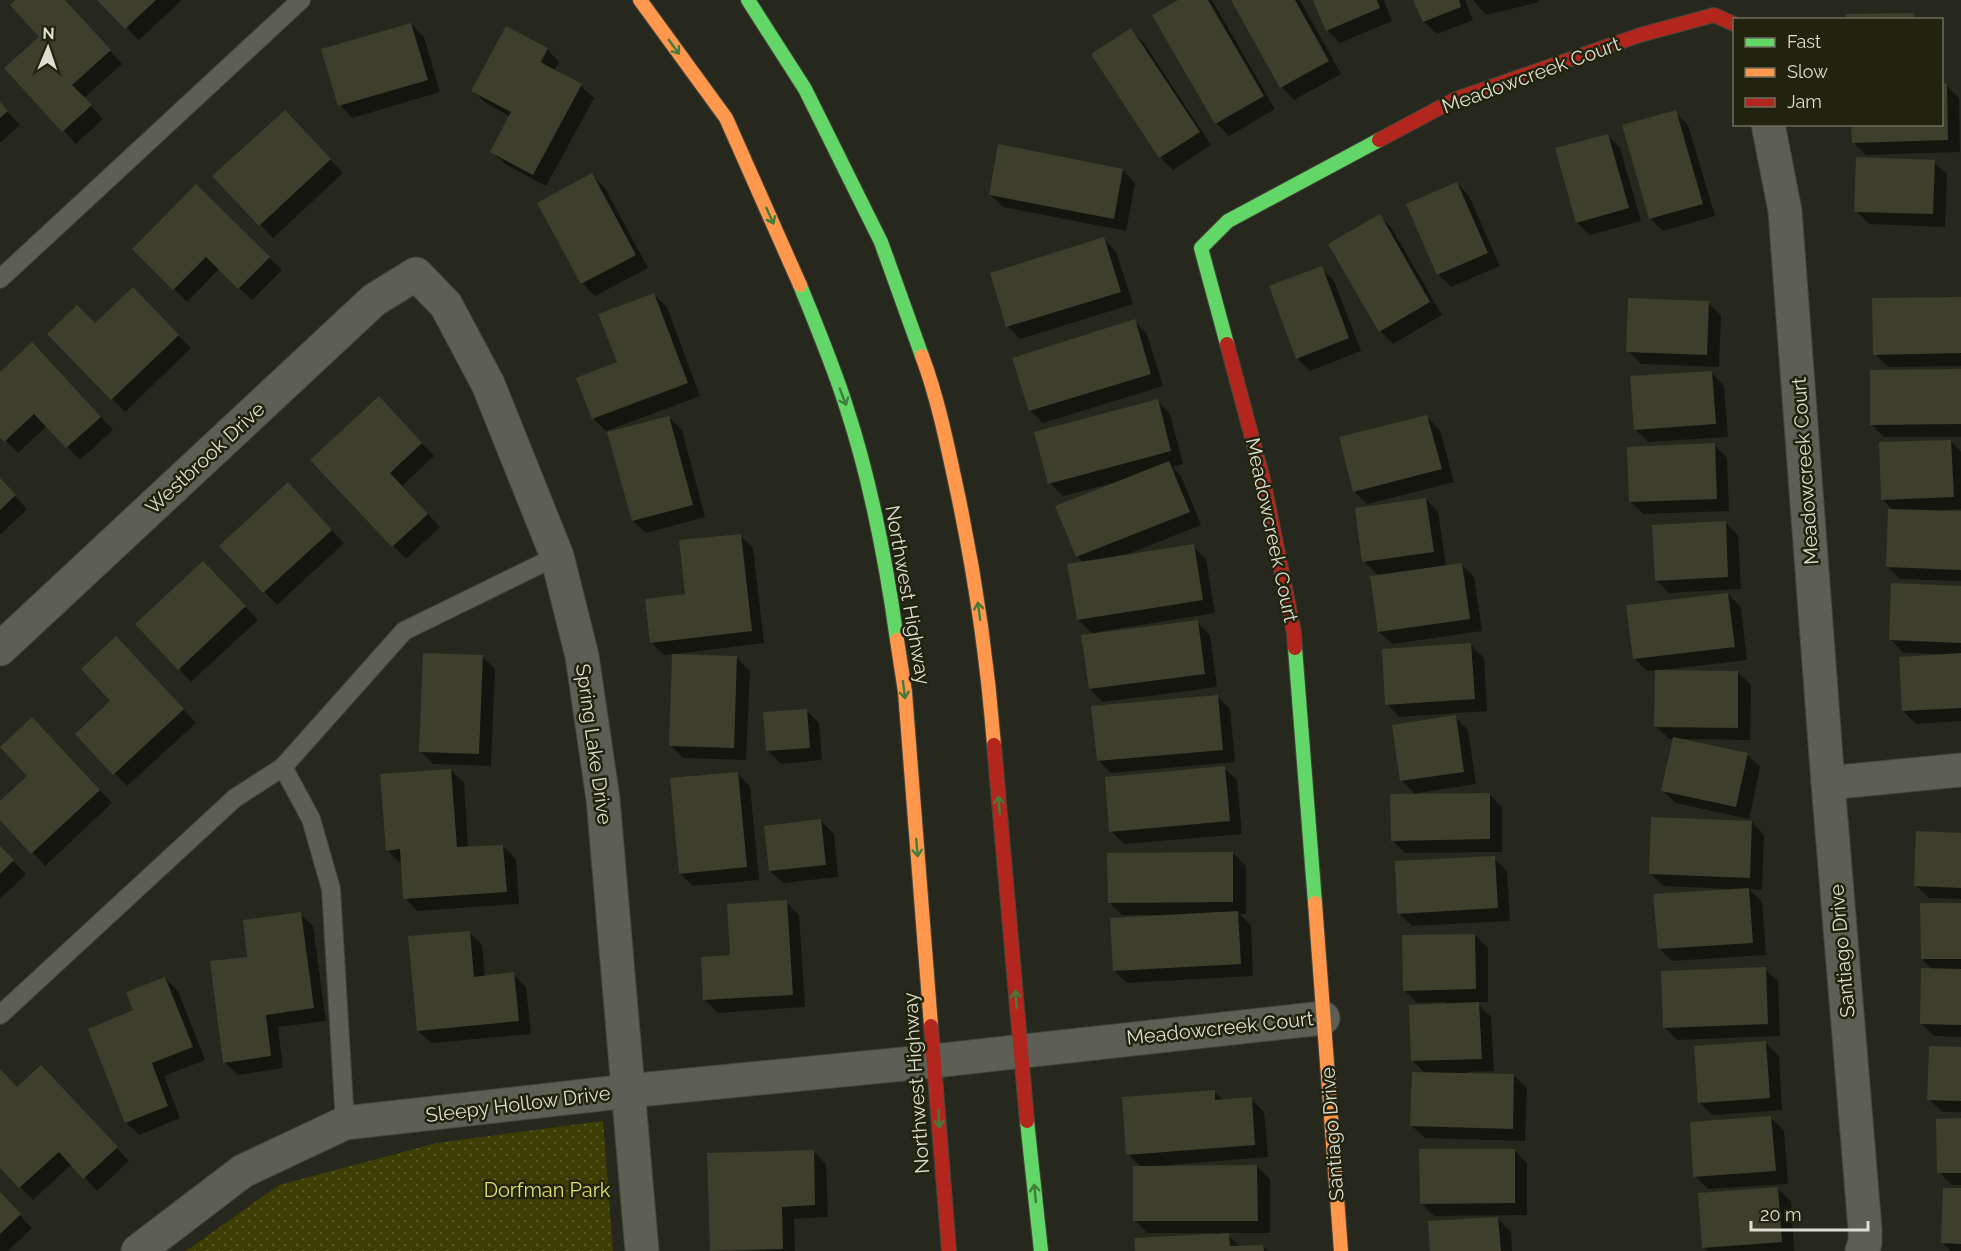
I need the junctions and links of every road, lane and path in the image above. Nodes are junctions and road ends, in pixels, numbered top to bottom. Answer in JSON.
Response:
{"nodes":[{"id":1,"x":301,"y":0,"type":"edge"},
{"id":2,"x":640,"y":0,"type":"edge"},
{"id":3,"x":748,"y":0,"type":"edge"},
{"id":4,"x":1733,"y":24,"type":"edge"},
{"id":5,"x":1768,"y":126,"type":"edge"},
{"id":6,"x":416,"y":274,"type":"joint"},
{"id":7,"x":0,"y":279,"type":"edge"},
{"id":8,"x":557,"y":556,"type":"junction"},
{"id":9,"x":0,"y":649,"type":"edge"},
{"id":10,"x":283,"y":767,"type":"junction"},
{"id":11,"x":1961,"y":770,"type":"edge"},
{"id":12,"x":1828,"y":783,"type":"junction"},
{"id":13,"x":0,"y":1016,"type":"edge"},
{"id":14,"x":1323,"y":1018,"type":"junction"},
{"id":15,"x":1020,"y":1050,"type":"junction"},
{"id":16,"x":934,"y":1061,"type":"junction"},
{"id":17,"x":628,"y":1091,"type":"junction"},
{"id":18,"x":345,"y":1123,"type":"junction"},
{"id":19,"x":138,"y":1251,"type":"edge"},
{"id":20,"x":642,"y":1251,"type":"edge"},
{"id":21,"x":949,"y":1251,"type":"edge"},
{"id":22,"x":1041,"y":1251,"type":"edge"},
{"id":23,"x":1341,"y":1251,"type":"edge"},
{"id":24,"x":1862,"y":1251,"type":"edge"}],
"edges":[{"from":1,"to":7,"type":"lane"},
{"from":2,"to":16,"type":"main road","name":"Northwest Highway","one_way":true},
{"from":15,"to":3,"type":"main road","one_way":true},
{"from":4,"to":14,"type":"main road","name":"Meadowcreek Court"},
{"from":5,"to":12,"type":"street","name":"Meadowcreek Court"},
{"from":6,"to":8,"type":"street","name":"Spring Lake Drive"},
{"from":6,"to":9,"type":"street","name":"Westbrook Drive"},
{"from":8,"to":10,"type":"lane"},
{"from":8,"to":17,"type":"street","name":"Spring Lake Drive"},
{"from":10,"to":13,"type":"lane"},
{"from":10,"to":18,"type":"lane"},
{"from":11,"to":12,"type":"street"},
{"from":12,"to":24,"type":"street","name":"Santiago Drive"},
{"from":14,"to":15,"type":"street","name":"Meadowcreek Court"},
{"from":14,"to":23,"type":"main road","name":"Santiago Drive"},
{"from":15,"to":16,"type":"street","name":"Meadowcreek Court"},
{"from":22,"to":15,"type":"main road","one_way":true},
{"from":16,"to":17,"type":"street","name":"Sleepy Hollow Drive"},
{"from":16,"to":21,"type":"main road","name":"Northwest Highway","one_way":true},
{"from":17,"to":18,"type":"street","name":"Sleepy Hollow Drive"},
{"from":17,"to":20,"type":"street","name":"Spring Lake Drive"},
{"from":18,"to":19,"type":"street","name":"Sleepy Hollow Drive"}]}
